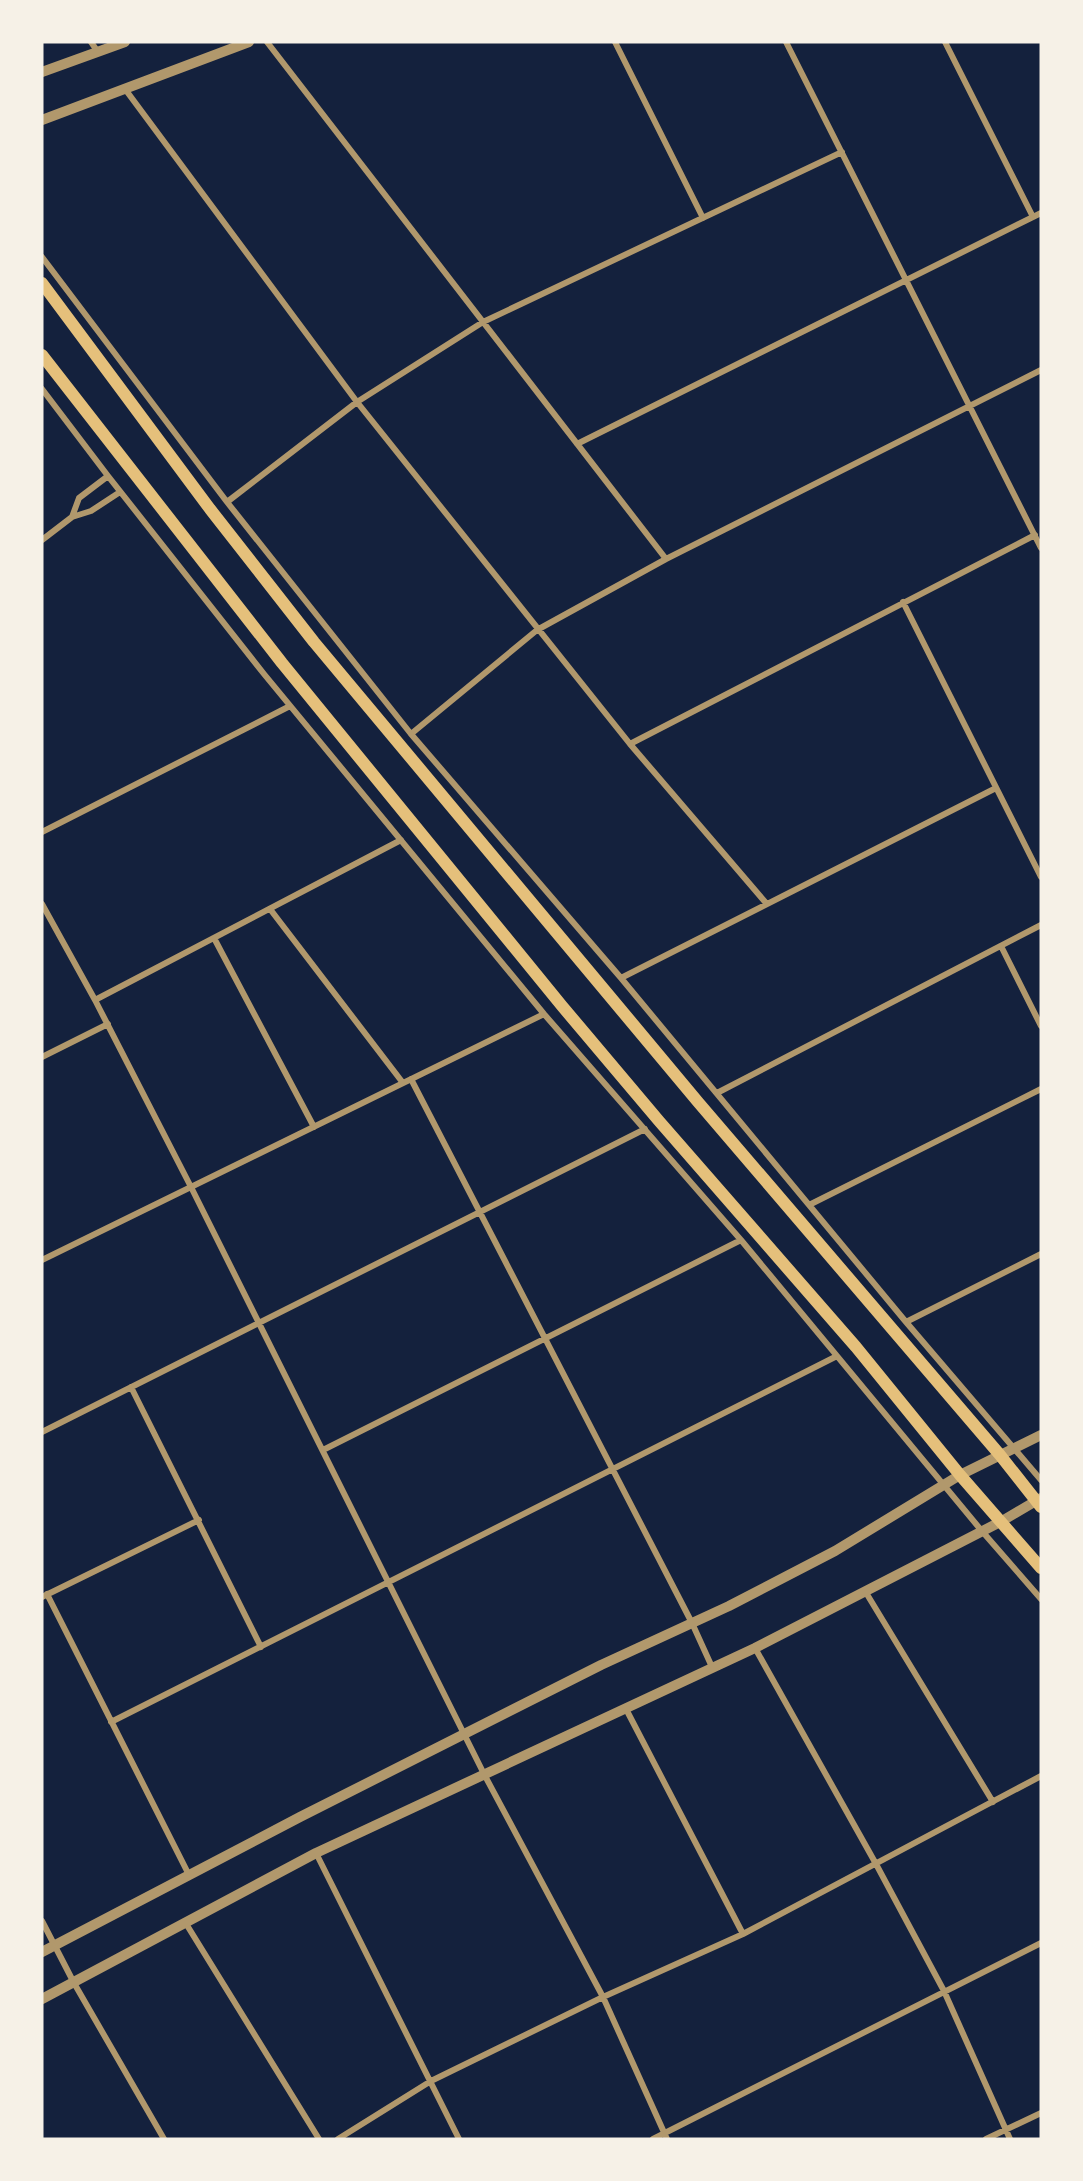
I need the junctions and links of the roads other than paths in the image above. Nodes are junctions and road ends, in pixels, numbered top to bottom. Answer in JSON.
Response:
{"nodes":[{"id":1,"x":91,"y":42,"type":"edge"},
{"id":2,"x":124,"y":42,"type":"edge"},
{"id":3,"x":249,"y":42,"type":"edge"},
{"id":4,"x":267,"y":42,"type":"edge"},
{"id":5,"x":615,"y":42,"type":"edge"},
{"id":6,"x":786,"y":42,"type":"edge"},
{"id":7,"x":945,"y":42,"type":"edge"},
{"id":8,"x":98,"y":52,"type":"junction"},
{"id":9,"x":42,"y":72,"type":"edge"},
{"id":10,"x":125,"y":89,"type":"junction"},
{"id":11,"x":42,"y":120,"type":"edge"},
{"id":12,"x":842,"y":152,"type":"junction"},
{"id":13,"x":1041,"y":213,"type":"edge"},
{"id":14,"x":1033,"y":217,"type":"junction"},
{"id":15,"x":703,"y":218,"type":"junction"},
{"id":16,"x":42,"y":257,"type":"edge"},
{"id":17,"x":906,"y":280,"type":"junction"},
{"id":18,"x":42,"y":283,"type":"edge"},
{"id":19,"x":483,"y":322,"type":"junction"},
{"id":20,"x":42,"y":355,"type":"edge"},
{"id":21,"x":1041,"y":370,"type":"edge"},
{"id":22,"x":42,"y":389,"type":"edge"},
{"id":23,"x":357,"y":402,"type":"junction"},
{"id":24,"x":970,"y":407,"type":"junction"},
{"id":25,"x":577,"y":444,"type":"junction"},
{"id":26,"x":108,"y":476,"type":"junction"},
{"id":27,"x":120,"y":492,"type":"junction"},
{"id":28,"x":227,"y":502,"type":"junction"},
{"id":29,"x":72,"y":517,"type":"junction"},
{"id":30,"x":1035,"y":535,"type":"junction"},
{"id":31,"x":42,"y":540,"type":"edge"},
{"id":32,"x":1041,"y":548,"type":"edge"},
{"id":33,"x":666,"y":559,"type":"junction"},
{"id":34,"x":903,"y":602,"type":"junction"},
{"id":35,"x":537,"y":630,"type":"junction"},
{"id":36,"x":290,"y":706,"type":"junction"},
{"id":37,"x":411,"y":734,"type":"junction"},
{"id":38,"x":630,"y":744,"type":"junction"},
{"id":39,"x":996,"y":788,"type":"junction"},
{"id":40,"x":42,"y":832,"type":"edge"},
{"id":41,"x":401,"y":840,"type":"junction"},
{"id":42,"x":1041,"y":877,"type":"edge"},
{"id":43,"x":766,"y":903,"type":"junction"},
{"id":44,"x":42,"y":904,"type":"edge"},
{"id":45,"x":270,"y":909,"type":"junction"},
{"id":46,"x":1041,"y":925,"type":"edge"},
{"id":47,"x":214,"y":938,"type":"junction"},
{"id":48,"x":1001,"y":946,"type":"junction"},
{"id":49,"x":621,"y":978,"type":"junction"},
{"id":50,"x":95,"y":1000,"type":"junction"},
{"id":51,"x":544,"y":1014,"type":"junction"},
{"id":52,"x":108,"y":1024,"type":"junction"},
{"id":53,"x":1041,"y":1026,"type":"edge"},
{"id":54,"x":42,"y":1057,"type":"edge"},
{"id":55,"x":411,"y":1079,"type":"junction"},
{"id":56,"x":404,"y":1083,"type":"junction"},
{"id":57,"x":1041,"y":1089,"type":"edge"},
{"id":58,"x":717,"y":1093,"type":"junction"},
{"id":59,"x":314,"y":1127,"type":"junction"},
{"id":60,"x":645,"y":1129,"type":"junction"},
{"id":61,"x":190,"y":1187,"type":"junction"},
{"id":62,"x":809,"y":1205,"type":"junction"},
{"id":63,"x":479,"y":1212,"type":"junction"},
{"id":64,"x":741,"y":1240,"type":"junction"},
{"id":65,"x":1041,"y":1254,"type":"edge"},
{"id":66,"x":42,"y":1260,"type":"edge"},
{"id":67,"x":258,"y":1322,"type":"junction"},
{"id":68,"x":906,"y":1322,"type":"junction"},
{"id":69,"x":545,"y":1338,"type":"junction"},
{"id":70,"x":837,"y":1356,"type":"junction"},
{"id":71,"x":131,"y":1387,"type":"junction"},
{"id":72,"x":42,"y":1432,"type":"edge"},
{"id":73,"x":1041,"y":1435,"type":"edge"},
{"id":74,"x":1015,"y":1448,"type":"junction"},
{"id":75,"x":323,"y":1450,"type":"junction"},
{"id":76,"x":1000,"y":1455,"type":"junction"},
{"id":77,"x":613,"y":1470,"type":"junction"},
{"id":78,"x":960,"y":1475,"type":"junction"},
{"id":79,"x":1041,"y":1480,"type":"edge"},
{"id":80,"x":945,"y":1486,"type":"junction"},
{"id":81,"x":1039,"y":1502,"type":"edge"},
{"id":82,"x":199,"y":1520,"type":"junction"},
{"id":83,"x":1002,"y":1521,"type":"junction"},
{"id":84,"x":981,"y":1530,"type":"junction"},
{"id":85,"x":1041,"y":1568,"type":"edge"},
{"id":86,"x":390,"y":1583,"type":"junction"},
{"id":87,"x":865,"y":1590,"type":"junction"},
{"id":88,"x":45,"y":1596,"type":"edge"},
{"id":89,"x":1041,"y":1599,"type":"edge"},
{"id":90,"x":692,"y":1623,"type":"junction"},
{"id":91,"x":261,"y":1647,"type":"junction"},
{"id":92,"x":755,"y":1648,"type":"junction"},
{"id":93,"x":712,"y":1667,"type":"junction"},
{"id":94,"x":626,"y":1709,"type":"junction"},
{"id":95,"x":111,"y":1722,"type":"junction"},
{"id":96,"x":464,"y":1735,"type":"junction"},
{"id":97,"x":484,"y":1774,"type":"junction"},
{"id":98,"x":1041,"y":1776,"type":"edge"},
{"id":99,"x":993,"y":1802,"type":"junction"},
{"id":100,"x":316,"y":1853,"type":"junction"},
{"id":101,"x":876,"y":1864,"type":"junction"},
{"id":102,"x":189,"y":1875,"type":"junction"},
{"id":103,"x":42,"y":1921,"type":"edge"},
{"id":104,"x":185,"y":1922,"type":"junction"},
{"id":105,"x":743,"y":1934,"type":"junction"},
{"id":106,"x":1041,"y":1943,"type":"edge"},
{"id":107,"x":54,"y":1946,"type":"junction"},
{"id":108,"x":42,"y":1953,"type":"edge"},
{"id":109,"x":74,"y":1983,"type":"junction"},
{"id":110,"x":944,"y":1991,"type":"junction"},
{"id":111,"x":603,"y":1997,"type":"junction"},
{"id":112,"x":42,"y":1999,"type":"edge"},
{"id":113,"x":431,"y":2081,"type":"junction"},
{"id":114,"x":1041,"y":2113,"type":"edge"},
{"id":115,"x":1005,"y":2130,"type":"junction"},
{"id":116,"x":665,"y":2136,"type":"edge"},
{"id":117,"x":164,"y":2139,"type":"edge"},
{"id":118,"x":319,"y":2139,"type":"edge"},
{"id":119,"x":338,"y":2139,"type":"edge"},
{"id":120,"x":459,"y":2139,"type":"edge"},
{"id":121,"x":653,"y":2139,"type":"edge"},
{"id":122,"x":986,"y":2139,"type":"edge"},
{"id":123,"x":1010,"y":2139,"type":"edge"}],
"edges":[{"from":1,"to":8,"type":"street"},
{"from":2,"to":8,"type":"street"},
{"from":3,"to":10,"type":"street"},
{"from":4,"to":19,"type":"street"},
{"from":5,"to":15,"type":"street"},
{"from":6,"to":12,"type":"street"},
{"from":7,"to":14,"type":"street"},
{"from":8,"to":9,"type":"street"},
{"from":10,"to":11,"type":"street"},
{"from":10,"to":23,"type":"street"},
{"from":12,"to":15,"type":"street"},
{"from":12,"to":17,"type":"street"},
{"from":13,"to":14,"type":"street"},
{"from":14,"to":17,"type":"street"},
{"from":15,"to":19,"type":"street"},
{"from":16,"to":28,"type":"street"},
{"from":17,"to":24,"type":"street"},
{"from":17,"to":25,"type":"street"},
{"from":18,"to":76,"type":"main road"},
{"from":19,"to":23,"type":"street"},
{"from":19,"to":25,"type":"street"},
{"from":20,"to":78,"type":"main road"},
{"from":21,"to":24,"type":"street"},
{"from":22,"to":26,"type":"street"},
{"from":23,"to":28,"type":"street"},
{"from":23,"to":35,"type":"street"},
{"from":24,"to":30,"type":"street"},
{"from":24,"to":33,"type":"street"},
{"from":25,"to":33,"type":"street"},
{"from":26,"to":27,"type":"street"},
{"from":26,"to":29,"type":"street"},
{"from":27,"to":29,"type":"street"},
{"from":27,"to":36,"type":"street"},
{"from":28,"to":37,"type":"street"},
{"from":29,"to":31,"type":"street"},
{"from":30,"to":32,"type":"street"},
{"from":30,"to":34,"type":"street"},
{"from":33,"to":35,"type":"street"},
{"from":34,"to":38,"type":"street"},
{"from":34,"to":39,"type":"street"},
{"from":35,"to":37,"type":"street"},
{"from":35,"to":38,"type":"street"},
{"from":36,"to":40,"type":"street"},
{"from":36,"to":41,"type":"street"},
{"from":37,"to":49,"type":"street"},
{"from":38,"to":43,"type":"street"},
{"from":39,"to":42,"type":"street"},
{"from":39,"to":43,"type":"street"},
{"from":41,"to":45,"type":"street"},
{"from":41,"to":51,"type":"street"},
{"from":43,"to":49,"type":"street"},
{"from":44,"to":50,"type":"street"},
{"from":45,"to":47,"type":"street"},
{"from":45,"to":56,"type":"street"},
{"from":46,"to":48,"type":"street"},
{"from":47,"to":50,"type":"street"},
{"from":47,"to":59,"type":"street"},
{"from":48,"to":53,"type":"street"},
{"from":48,"to":58,"type":"street"},
{"from":49,"to":58,"type":"street"},
{"from":50,"to":52,"type":"street"},
{"from":51,"to":55,"type":"street"},
{"from":51,"to":60,"type":"street"},
{"from":52,"to":54,"type":"street"},
{"from":52,"to":61,"type":"street"},
{"from":55,"to":56,"type":"street"},
{"from":55,"to":63,"type":"street"},
{"from":56,"to":59,"type":"street"},
{"from":57,"to":62,"type":"street"},
{"from":58,"to":62,"type":"street"},
{"from":59,"to":61,"type":"street"},
{"from":60,"to":63,"type":"street"},
{"from":60,"to":64,"type":"street"},
{"from":61,"to":66,"type":"street"},
{"from":61,"to":67,"type":"street"},
{"from":62,"to":68,"type":"street"},
{"from":63,"to":67,"type":"street"},
{"from":63,"to":69,"type":"street"},
{"from":64,"to":69,"type":"street"},
{"from":64,"to":70,"type":"street"},
{"from":65,"to":68,"type":"street"},
{"from":67,"to":71,"type":"street"},
{"from":67,"to":75,"type":"street"},
{"from":68,"to":74,"type":"street"},
{"from":69,"to":75,"type":"street"},
{"from":69,"to":77,"type":"street"},
{"from":70,"to":77,"type":"street"},
{"from":70,"to":80,"type":"street"},
{"from":71,"to":72,"type":"street"},
{"from":71,"to":82,"type":"street"},
{"from":73,"to":74,"type":"street"},
{"from":74,"to":76,"type":"street"},
{"from":74,"to":79,"type":"street"},
{"from":75,"to":86,"type":"street"},
{"from":76,"to":78,"type":"street"},
{"from":76,"to":81,"type":"main road"},
{"from":77,"to":86,"type":"street"},
{"from":77,"to":90,"type":"street"},
{"from":78,"to":80,"type":"street"},
{"from":78,"to":83,"type":"main road"},
{"from":80,"to":84,"type":"street"},
{"from":80,"to":90,"type":"street"},
{"from":81,"to":83,"type":"street"},
{"from":82,"to":88,"type":"street"},
{"from":82,"to":91,"type":"street"},
{"from":83,"to":84,"type":"street"},
{"from":83,"to":85,"type":"main road"},
{"from":84,"to":87,"type":"street"},
{"from":84,"to":89,"type":"street"},
{"from":86,"to":91,"type":"street"},
{"from":86,"to":96,"type":"street"},
{"from":87,"to":92,"type":"street"},
{"from":87,"to":99,"type":"street"},
{"from":88,"to":95,"type":"street"},
{"from":90,"to":93,"type":"street"},
{"from":90,"to":96,"type":"street"},
{"from":91,"to":95,"type":"street"},
{"from":92,"to":93,"type":"street"},
{"from":92,"to":101,"type":"street"},
{"from":93,"to":94,"type":"street"},
{"from":94,"to":97,"type":"street"},
{"from":94,"to":105,"type":"street"},
{"from":95,"to":102,"type":"street"},
{"from":96,"to":97,"type":"street"},
{"from":96,"to":102,"type":"street"},
{"from":97,"to":100,"type":"street"},
{"from":97,"to":111,"type":"street"},
{"from":98,"to":99,"type":"street"},
{"from":99,"to":101,"type":"street"},
{"from":100,"to":104,"type":"street"},
{"from":100,"to":113,"type":"street"},
{"from":101,"to":105,"type":"street"},
{"from":101,"to":110,"type":"street"},
{"from":102,"to":107,"type":"street"},
{"from":103,"to":107,"type":"street"},
{"from":104,"to":109,"type":"street"},
{"from":104,"to":118,"type":"street"},
{"from":105,"to":111,"type":"street"},
{"from":106,"to":110,"type":"street"},
{"from":107,"to":108,"type":"street"},
{"from":107,"to":109,"type":"street"},
{"from":109,"to":112,"type":"street"},
{"from":109,"to":117,"type":"street"},
{"from":110,"to":115,"type":"street"},
{"from":110,"to":116,"type":"street"},
{"from":111,"to":113,"type":"street"},
{"from":111,"to":116,"type":"street"},
{"from":113,"to":119,"type":"street"},
{"from":113,"to":120,"type":"street"},
{"from":114,"to":115,"type":"street"},
{"from":115,"to":122,"type":"street"},
{"from":115,"to":123,"type":"street"},
{"from":116,"to":121,"type":"street"}]}
